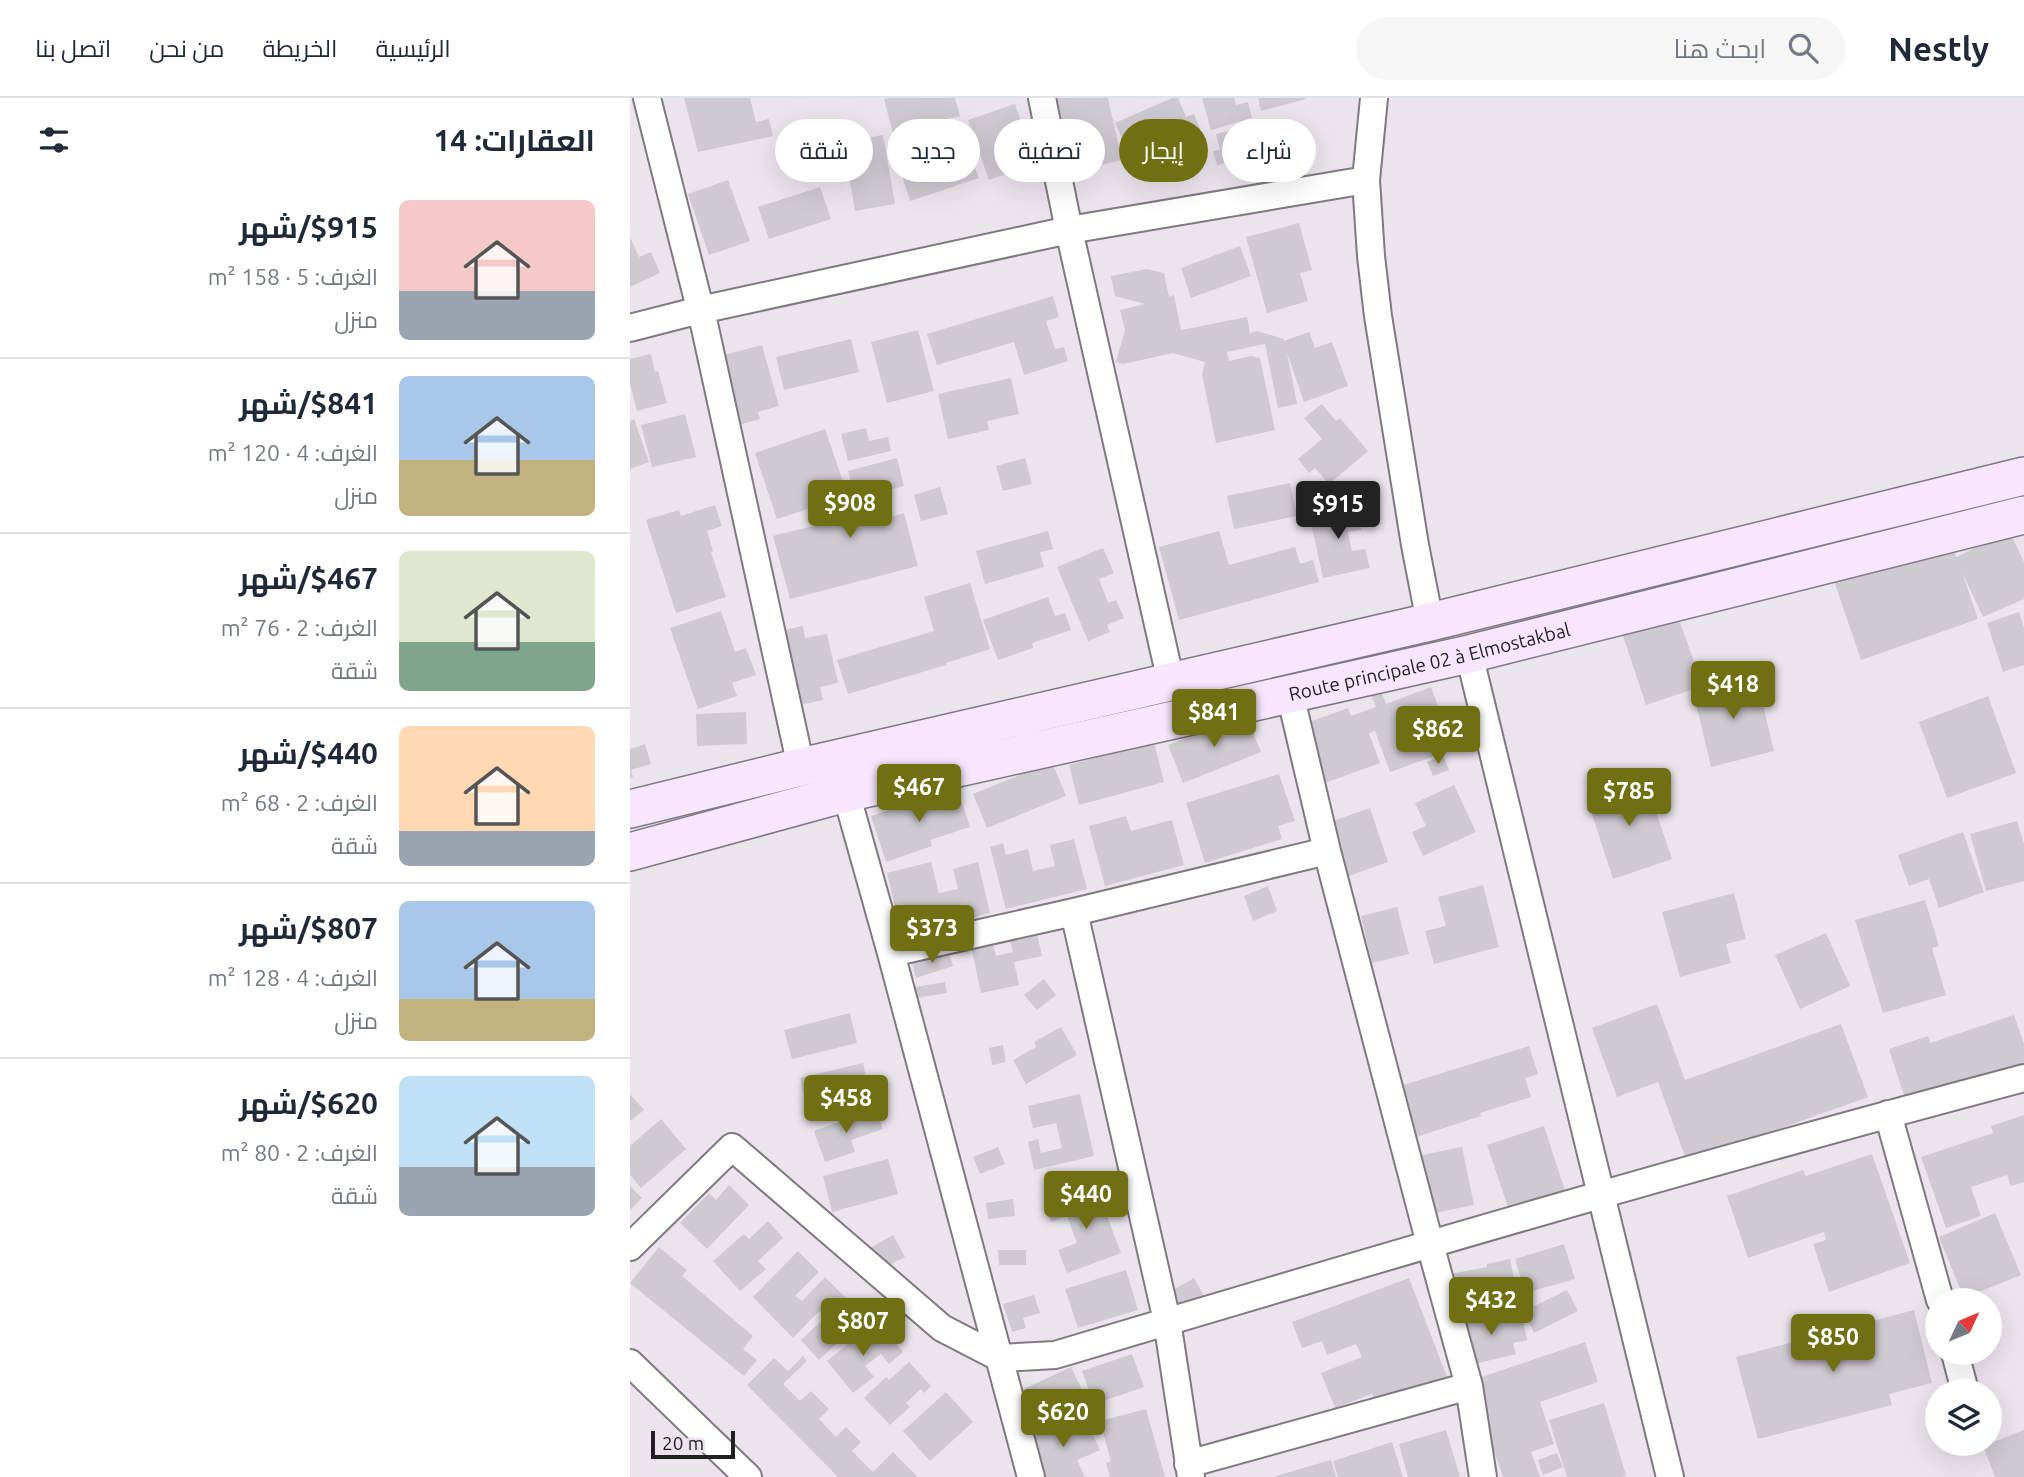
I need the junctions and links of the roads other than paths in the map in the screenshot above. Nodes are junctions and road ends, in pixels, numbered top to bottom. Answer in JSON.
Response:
{"nodes":[{"id":1,"x":646,"y":98,"type":"edge"},
{"id":2,"x":1042,"y":98,"type":"edge"},
{"id":3,"x":1374,"y":98,"type":"edge"},
{"id":4,"x":1366,"y":180,"type":"junction"},
{"id":5,"x":1069,"y":230,"type":"junction"},
{"id":6,"x":700,"y":310,"type":"junction"},
{"id":7,"x":630,"y":328,"type":"edge"},
{"id":8,"x":2024,"y":476,"type":"edge"},
{"id":9,"x":2024,"y":515,"type":"edge"},
{"id":10,"x":1430,"y":622,"type":"junction"},
{"id":11,"x":1469,"y":654,"type":"junction"},
{"id":12,"x":1171,"y":682,"type":"junction"},
{"id":13,"x":1290,"y":694,"type":"junction"},
{"id":14,"x":801,"y":767,"type":"junction"},
{"id":15,"x":846,"y":793,"type":"junction"},
{"id":16,"x":630,"y":809,"type":"edge"},
{"id":17,"x":1327,"y":851,"type":"junction"},
{"id":18,"x":630,"y":852,"type":"edge"},
{"id":19,"x":1074,"y":912,"type":"junction"},
{"id":20,"x":891,"y":953,"type":"junction"},
{"id":21,"x":2024,"y":1078,"type":"edge"},
{"id":22,"x":1888,"y":1114,"type":"junction"},
{"id":23,"x":1600,"y":1196,"type":"junction"},
{"id":24,"x":1430,"y":1244,"type":"junction"},
{"id":25,"x":630,"y":1247,"type":"edge"},
{"id":26,"x":1937,"y":1288,"type":"edge"},
{"id":27,"x":1167,"y":1321,"type":"junction"},
{"id":28,"x":1000,"y":1358,"type":"junction"},
{"id":29,"x":630,"y":1363,"type":"edge"},
{"id":30,"x":1469,"y":1386,"type":"junction"},
{"id":31,"x":1190,"y":1470,"type":"edge"},
{"id":32,"x":748,"y":1477,"type":"edge"},
{"id":33,"x":1031,"y":1477,"type":"edge"},
{"id":34,"x":1483,"y":1477,"type":"edge"},
{"id":35,"x":1670,"y":1477,"type":"edge"}],
"edges":[{"from":1,"to":6,"type":"street"},
{"from":2,"to":5,"type":"street"},
{"from":3,"to":4,"type":"street"},
{"from":4,"to":5,"type":"street"},
{"from":4,"to":10,"type":"street"},
{"from":5,"to":6,"type":"street"},
{"from":5,"to":12,"type":"street"},
{"from":6,"to":7,"type":"street"},
{"from":6,"to":14,"type":"street"},
{"from":8,"to":10,"type":"main road","name":"Route principale 02 à Elmostakbal"},
{"from":9,"to":11,"type":"main road","name":"Route principale 02 à Elmostakbal"},
{"from":10,"to":12,"type":"main road","name":"Route principale 02 à Elmostakbal"},
{"from":11,"to":13,"type":"main road","name":"Route principale 02 à Elmostakbal"},
{"from":11,"to":23,"type":"street"},
{"from":12,"to":14,"type":"main road","name":"Route principale 02 à Elmostakbal"},
{"from":13,"to":15,"type":"main road","name":"Route principale 02 à Elmostakbal"},
{"from":13,"to":17,"type":"street"},
{"from":14,"to":16,"type":"main road","name":"Route principale 02 à Elmostakbal"},
{"from":15,"to":18,"type":"main road","name":"Route principale 02 à Elmostakbal"},
{"from":15,"to":20,"type":"street"},
{"from":17,"to":19,"type":"street"},
{"from":17,"to":24,"type":"street"},
{"from":19,"to":20,"type":"street"},
{"from":19,"to":27,"type":"street"},
{"from":20,"to":28,"type":"street"},
{"from":21,"to":22,"type":"street"},
{"from":22,"to":23,"type":"street"},
{"from":22,"to":26,"type":"street"},
{"from":23,"to":24,"type":"street"},
{"from":23,"to":35,"type":"street"},
{"from":24,"to":27,"type":"street"},
{"from":24,"to":30,"type":"street"},
{"from":25,"to":28,"type":"street"},
{"from":27,"to":28,"type":"street"},
{"from":27,"to":31,"type":"street"},
{"from":28,"to":33,"type":"street"},
{"from":29,"to":32,"type":"street"},
{"from":30,"to":31,"type":"street"},
{"from":30,"to":34,"type":"street"}]}
